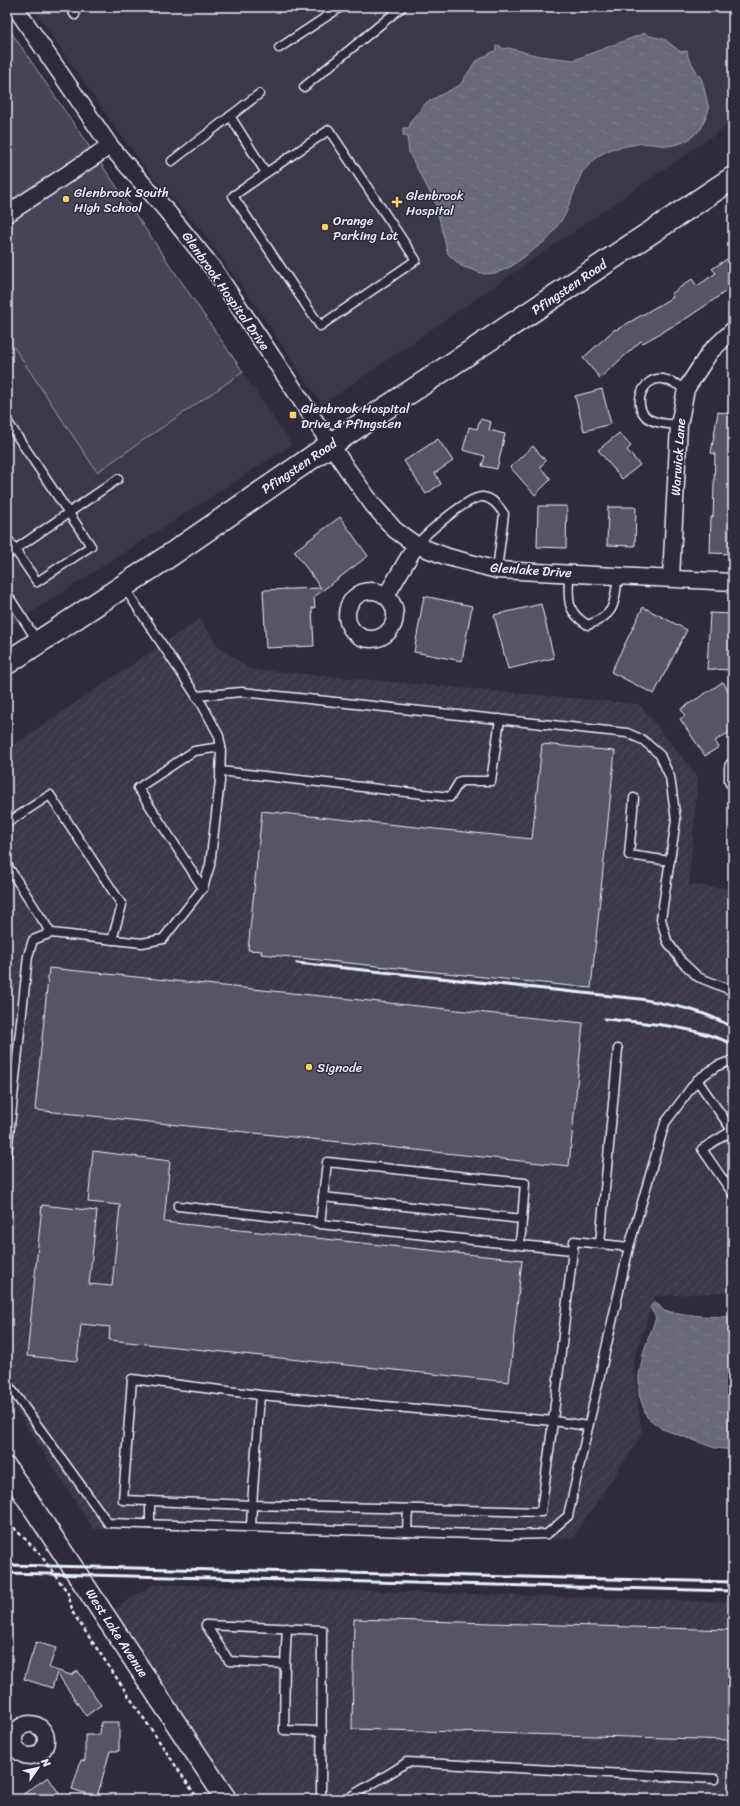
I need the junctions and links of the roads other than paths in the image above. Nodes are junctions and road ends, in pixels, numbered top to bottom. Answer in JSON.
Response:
{"nodes":[{"id":1,"x":15,"y":7,"type":"edge"},
{"id":2,"x":70,"y":7,"type":"edge"},
{"id":3,"x":341,"y":7,"type":"edge"},
{"id":4,"x":402,"y":7,"type":"edge"},
{"id":5,"x":75,"y":15,"type":"dead end"},
{"id":6,"x":279,"y":48,"type":"dead end"},
{"id":7,"x":304,"y":87,"type":"dead end"},
{"id":8,"x":259,"y":94,"type":"dead end"},
{"id":9,"x":230,"y":116,"type":"junction"},
{"id":10,"x":110,"y":146,"type":"junction"},
{"id":11,"x":172,"y":161,"type":"dead end"},
{"id":12,"x":266,"y":173,"type":"junction"},
{"id":13,"x":733,"y":178,"type":"edge"},
{"id":14,"x":7,"y":214,"type":"edge"},
{"id":15,"x":733,"y":330,"type":"edge"},
{"id":16,"x":686,"y":389,"type":"junction"},
{"id":17,"x":7,"y":421,"type":"edge"},
{"id":18,"x":679,"y":425,"type":"junction"},
{"id":19,"x":330,"y":445,"type":"junction"},
{"id":20,"x":118,"y":479,"type":"dead end"},
{"id":21,"x":69,"y":513,"type":"junction"},
{"id":22,"x":7,"y":538,"type":"edge"},
{"id":23,"x":416,"y":545,"type":"junction"},
{"id":24,"x":15,"y":549,"type":"junction"},
{"id":25,"x":7,"y":555,"type":"edge"},
{"id":26,"x":497,"y":570,"type":"junction"},
{"id":27,"x":569,"y":573,"type":"junction"},
{"id":28,"x":618,"y":575,"type":"junction"},
{"id":29,"x":671,"y":577,"type":"junction"},
{"id":30,"x":733,"y":582,"type":"edge"},
{"id":31,"x":123,"y":586,"type":"junction"},
{"id":32,"x":7,"y":594,"type":"edge"},
{"id":33,"x":386,"y":596,"type":"dead end"},
{"id":34,"x":38,"y":642,"type":"junction"},
{"id":35,"x":7,"y":663,"type":"edge"},
{"id":36,"x":196,"y":696,"type":"junction"},
{"id":37,"x":500,"y":718,"type":"junction"},
{"id":38,"x":221,"y":747,"type":"junction"},
{"id":39,"x":733,"y":768,"type":"edge"},
{"id":40,"x":220,"y":771,"type":"junction"},
{"id":41,"x":733,"y":781,"type":"edge"},
{"id":42,"x":634,"y":798,"type":"dead end"},
{"id":43,"x":7,"y":823,"type":"edge"},
{"id":44,"x":670,"y":861,"type":"junction"},
{"id":45,"x":7,"y":865,"type":"edge"},
{"id":46,"x":203,"y":888,"type":"junction"},
{"id":47,"x":51,"y":933,"type":"junction"},
{"id":48,"x":112,"y":940,"type":"junction"},
{"id":49,"x":733,"y":991,"type":"edge"},
{"id":50,"x":618,"y":1049,"type":"dead end"},
{"id":51,"x":733,"y":1060,"type":"edge"},
{"id":52,"x":697,"y":1080,"type":"junction"},
{"id":53,"x":732,"y":1130,"type":"edge"},
{"id":54,"x":7,"y":1154,"type":"edge"},
{"id":55,"x":733,"y":1194,"type":"edge"},
{"id":56,"x":323,"y":1197,"type":"junction"},
{"id":57,"x":178,"y":1206,"type":"dead end"},
{"id":58,"x":522,"y":1219,"type":"junction"},
{"id":59,"x":320,"y":1224,"type":"junction"},
{"id":60,"x":600,"y":1244,"type":"junction"},
{"id":61,"x":520,"y":1245,"type":"junction"},
{"id":62,"x":629,"y":1247,"type":"junction"},
{"id":63,"x":573,"y":1250,"type":"junction"},
{"id":64,"x":7,"y":1383,"type":"edge"},
{"id":65,"x":260,"y":1395,"type":"junction"},
{"id":66,"x":553,"y":1421,"type":"junction"},
{"id":67,"x":588,"y":1426,"type":"junction"},
{"id":68,"x":7,"y":1468,"type":"edge"},
{"id":69,"x":150,"y":1501,"type":"junction"},
{"id":70,"x":252,"y":1505,"type":"junction"},
{"id":71,"x":408,"y":1509,"type":"junction"},
{"id":72,"x":150,"y":1524,"type":"junction"},
{"id":73,"x":251,"y":1527,"type":"junction"},
{"id":74,"x":407,"y":1531,"type":"junction"},
{"id":75,"x":287,"y":1628,"type":"junction"},
{"id":76,"x":285,"y":1664,"type":"junction"},
{"id":77,"x":322,"y":1732,"type":"junction"},
{"id":78,"x":715,"y":1779,"type":"dead end"},
{"id":79,"x":226,"y":1799,"type":"edge"},
{"id":80,"x":321,"y":1799,"type":"edge"},
{"id":81,"x":347,"y":1799,"type":"edge"}],
"edges":[{"from":1,"to":10,"type":"street","name":"Glenbrook Hospital Drive"},
{"from":2,"to":5,"type":"lane"},
{"from":3,"to":6,"type":"lane"},
{"from":4,"to":7,"type":"lane"},
{"from":8,"to":9,"type":"lane"},
{"from":9,"to":11,"type":"lane"},
{"from":9,"to":12,"type":"lane"},
{"from":10,"to":14,"type":"street"},
{"from":10,"to":19,"type":"street","name":"Glenbrook Hospital Drive"},
{"from":12,"to":12,"type":"lane"},
{"from":13,"to":19,"type":"main road","name":"Pfingsten Road"},
{"from":15,"to":16,"type":"street","name":"Warwick Lane"},
{"from":16,"to":18,"type":"street","name":"Warwick Lane"},
{"from":16,"to":18,"type":"lane"},
{"from":17,"to":21,"type":"lane"},
{"from":18,"to":29,"type":"street","name":"Warwick Lane"},
{"from":19,"to":23,"type":"street","name":"Glenlake Drive"},
{"from":19,"to":31,"type":"main road","name":"Pfingsten Road"},
{"from":20,"to":21,"type":"lane"},
{"from":21,"to":24,"type":"lane"},
{"from":21,"to":24,"type":"lane"},
{"from":22,"to":24,"type":"lane"},
{"from":23,"to":26,"type":"street","name":"Glenlake Drive"},
{"from":23,"to":26,"type":"lane"},
{"from":23,"to":33,"type":"street"},
{"from":24,"to":25,"type":"lane"},
{"from":26,"to":27,"type":"street","name":"Glenlake Drive"},
{"from":27,"to":28,"type":"street","name":"Glenlake Drive"},
{"from":27,"to":28,"type":"lane"},
{"from":28,"to":29,"type":"street","name":"Glenlake Drive"},
{"from":29,"to":30,"type":"street","name":"Glenlake Drive"},
{"from":31,"to":34,"type":"main road","name":"Pfingsten Road"},
{"from":31,"to":36,"type":"lane"},
{"from":32,"to":34,"type":"lane"},
{"from":34,"to":35,"type":"main road","name":"Pfingsten Road"},
{"from":36,"to":37,"type":"lane"},
{"from":36,"to":38,"type":"lane"},
{"from":37,"to":40,"type":"lane"},
{"from":37,"to":44,"type":"lane"},
{"from":38,"to":40,"type":"lane"},
{"from":38,"to":46,"type":"lane"},
{"from":39,"to":41,"type":"street"},
{"from":40,"to":46,"type":"lane"},
{"from":42,"to":44,"type":"lane"},
{"from":43,"to":48,"type":"lane"},
{"from":44,"to":49,"type":"lane"},
{"from":45,"to":47,"type":"lane"},
{"from":46,"to":48,"type":"lane"},
{"from":47,"to":48,"type":"lane"},
{"from":47,"to":54,"type":"lane"},
{"from":50,"to":60,"type":"lane"},
{"from":51,"to":52,"type":"lane"},
{"from":52,"to":53,"type":"lane"},
{"from":52,"to":62,"type":"lane"},
{"from":53,"to":55,"type":"lane"},
{"from":56,"to":58,"type":"lane"},
{"from":56,"to":58,"type":"lane"},
{"from":56,"to":59,"type":"lane"},
{"from":57,"to":59,"type":"lane"},
{"from":58,"to":61,"type":"lane"},
{"from":59,"to":61,"type":"lane"},
{"from":60,"to":62,"type":"lane"},
{"from":60,"to":63,"type":"lane"},
{"from":61,"to":63,"type":"lane"},
{"from":62,"to":67,"type":"lane"},
{"from":63,"to":66,"type":"lane"},
{"from":64,"to":72,"type":"lane"},
{"from":65,"to":66,"type":"lane"},
{"from":65,"to":69,"type":"lane"},
{"from":65,"to":70,"type":"lane"},
{"from":66,"to":67,"type":"lane"},
{"from":66,"to":71,"type":"lane"},
{"from":67,"to":74,"type":"lane"},
{"from":68,"to":79,"type":"street","name":"West Lake Avenue"},
{"from":69,"to":70,"type":"lane"},
{"from":69,"to":72,"type":"lane"},
{"from":70,"to":71,"type":"lane"},
{"from":70,"to":73,"type":"lane"},
{"from":71,"to":74,"type":"lane"},
{"from":72,"to":73,"type":"lane"},
{"from":73,"to":74,"type":"lane"},
{"from":75,"to":76,"type":"lane"},
{"from":75,"to":76,"type":"lane"},
{"from":75,"to":77,"type":"lane"},
{"from":76,"to":77,"type":"lane"},
{"from":77,"to":80,"type":"lane"},
{"from":78,"to":81,"type":"lane"}]}
